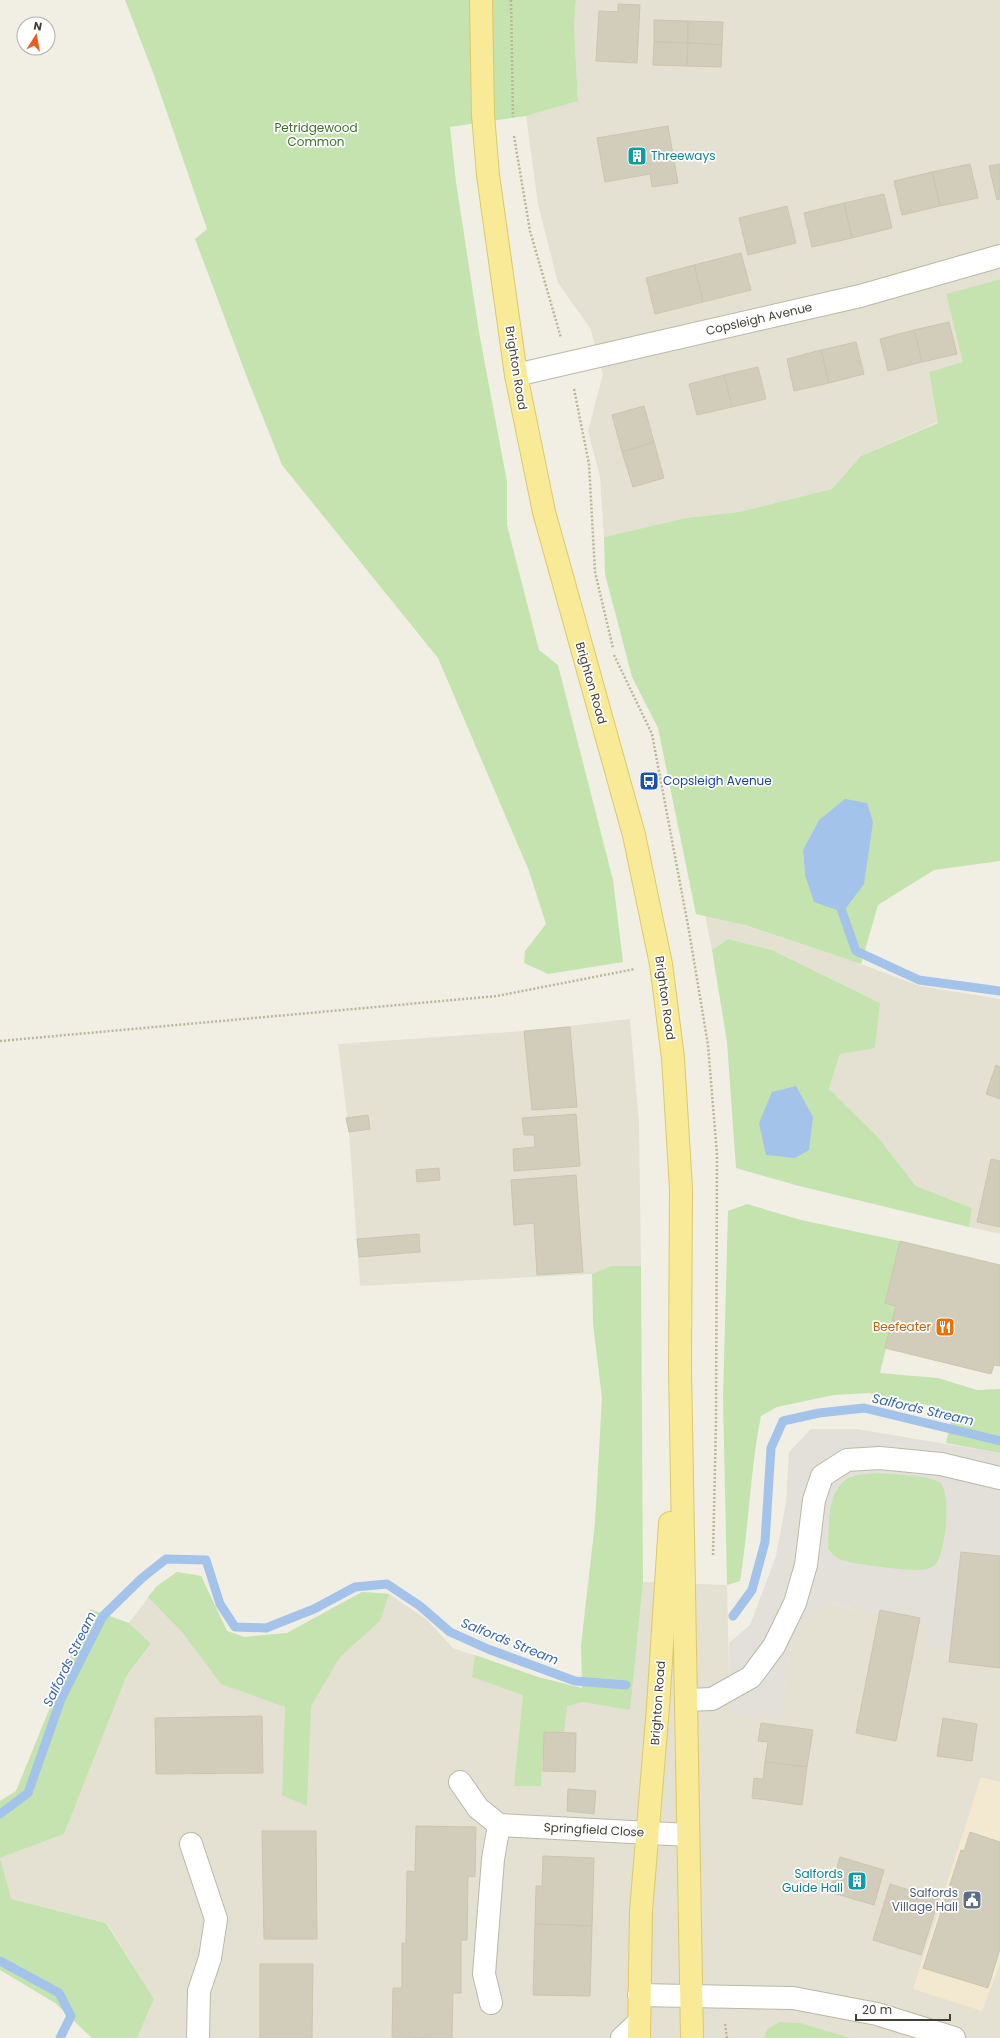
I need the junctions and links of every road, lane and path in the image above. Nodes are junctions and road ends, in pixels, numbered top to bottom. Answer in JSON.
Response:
{"nodes":[{"id":1,"x":481,"y":0,"type":"edge"},
{"id":2,"x":1000,"y":256,"type":"edge"},
{"id":3,"x":516,"y":376,"type":"junction"},
{"id":4,"x":661,"y":964,"type":"junction"},
{"id":5,"x":0,"y":1041,"type":"edge"},
{"id":6,"x":680,"y":1368,"type":"junction"},
{"id":7,"x":716,"y":1422,"type":"dead end"},
{"id":8,"x":1000,"y":1478,"type":"edge"},
{"id":9,"x":713,"y":1562,"type":"dead end"},
{"id":10,"x":686,"y":1700,"type":"junction"},
{"id":11,"x":460,"y":1782,"type":"dead end"},
{"id":12,"x":499,"y":1825,"type":"junction"},
{"id":13,"x":648,"y":1833,"type":"junction"},
{"id":14,"x":688,"y":1835,"type":"junction"},
{"id":15,"x":191,"y":1844,"type":"dead end"},
{"id":16,"x":639,"y":1995,"type":"junction"},
{"id":17,"x":690,"y":1997,"type":"junction"},
{"id":18,"x":491,"y":2003,"type":"dead end"},
{"id":19,"x":638,"y":2031,"type":"edge"},
{"id":20,"x":198,"y":2038,"type":"edge"},
{"id":21,"x":622,"y":2038,"type":"edge"},
{"id":22,"x":692,"y":2038,"type":"edge"},
{"id":23,"x":954,"y":2038,"type":"edge"}],
"edges":[{"from":1,"to":3,"type":"main road","name":"Brighton Road"},
{"from":2,"to":3,"type":"street","name":"Copsleigh Avenue"},
{"from":3,"to":4,"type":"main road","name":"Brighton Road"},
{"from":4,"to":5,"type":"path"},
{"from":4,"to":6,"type":"main road","name":"Brighton Road"},
{"from":6,"to":10,"type":"main road","name":"Brighton Road"},
{"from":6,"to":13,"type":"main road","name":"Brighton Road"},
{"from":7,"to":9,"type":"path"},
{"from":8,"to":10,"type":"street"},
{"from":10,"to":14,"type":"main road","name":"Brighton Road"},
{"from":11,"to":12,"type":"street"},
{"from":12,"to":13,"type":"street","name":"Springfield Close"},
{"from":12,"to":18,"type":"street"},
{"from":13,"to":14,"type":"street","name":"Springfield Close"},
{"from":13,"to":16,"type":"main road","name":"Brighton Road"},
{"from":14,"to":17,"type":"main road","name":"Brighton Road"},
{"from":15,"to":20,"type":"street"},
{"from":16,"to":17,"type":"street"},
{"from":16,"to":19,"type":"main road","name":"Brighton Road"},
{"from":17,"to":22,"type":"main road","name":"Brighton Road"},
{"from":17,"to":23,"type":"street"},
{"from":19,"to":21,"type":"street"}]}
